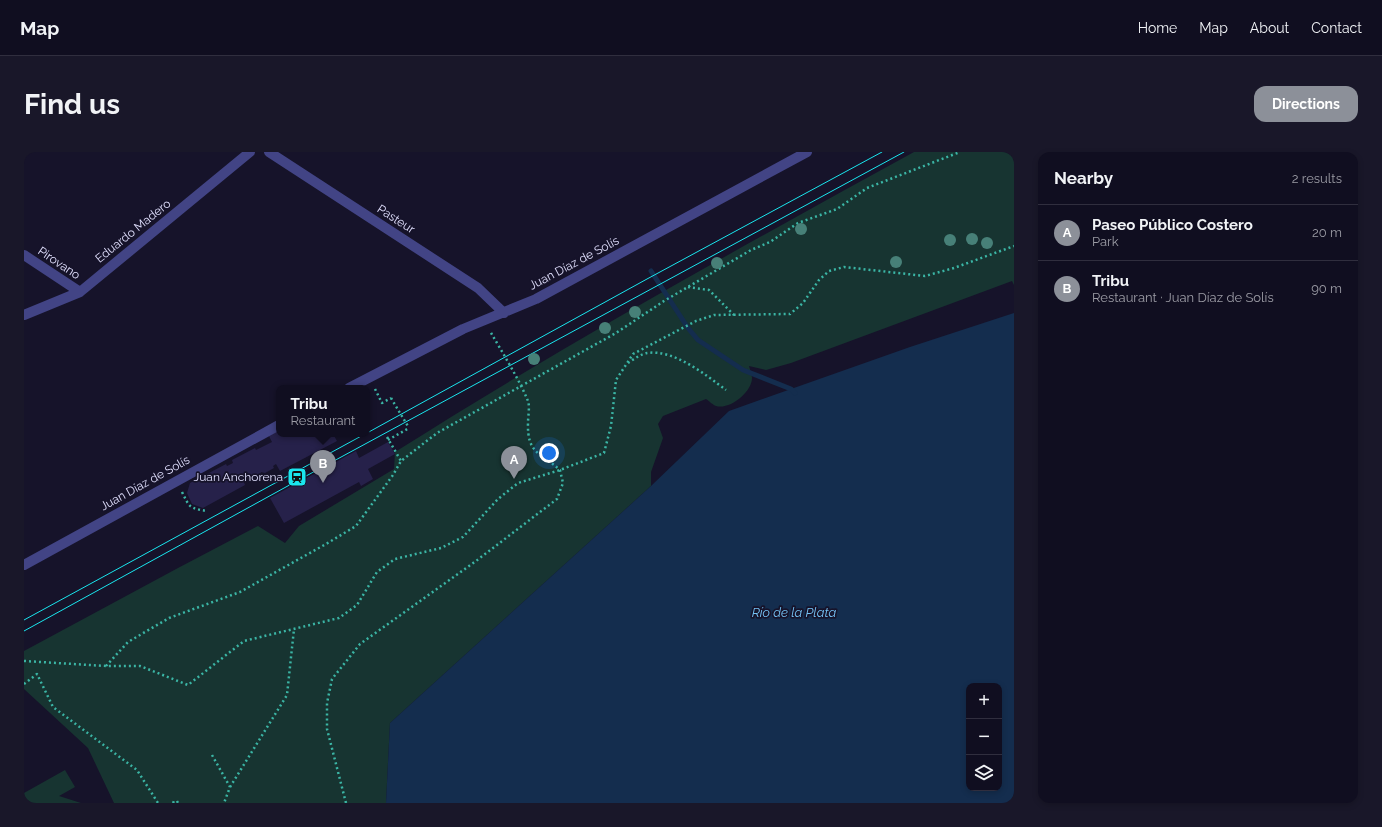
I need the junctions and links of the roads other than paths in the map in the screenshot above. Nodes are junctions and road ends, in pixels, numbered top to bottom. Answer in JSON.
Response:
{"nodes":[{"id":1,"x":250,"y":152,"type":"edge"},
{"id":2,"x":269,"y":152,"type":"edge"},
{"id":3,"x":807,"y":152,"type":"edge"},
{"id":4,"x":24,"y":255,"type":"edge"},
{"id":5,"x":80,"y":292,"type":"junction"},
{"id":6,"x":504,"y":313,"type":"junction"},
{"id":7,"x":24,"y":316,"type":"edge"},
{"id":8,"x":354,"y":385,"type":"edge"},
{"id":9,"x":276,"y":427,"type":"edge"},
{"id":10,"x":24,"y":565,"type":"edge"}],
"edges":[{"from":1,"to":5,"type":"street","name":"Eduardo Madero"},
{"from":2,"to":6,"type":"street","name":"Pasteur"},
{"from":3,"to":6,"type":"street","name":"Juan Díaz de Solís"},
{"from":4,"to":5,"type":"street","name":"Pirovano"},
{"from":5,"to":7,"type":"street","name":"Eduardo Madero"},
{"from":6,"to":8,"type":"street","name":"Juan Díaz de Solís"},
{"from":9,"to":10,"type":"street","name":"Juan Díaz de Solís"}]}
